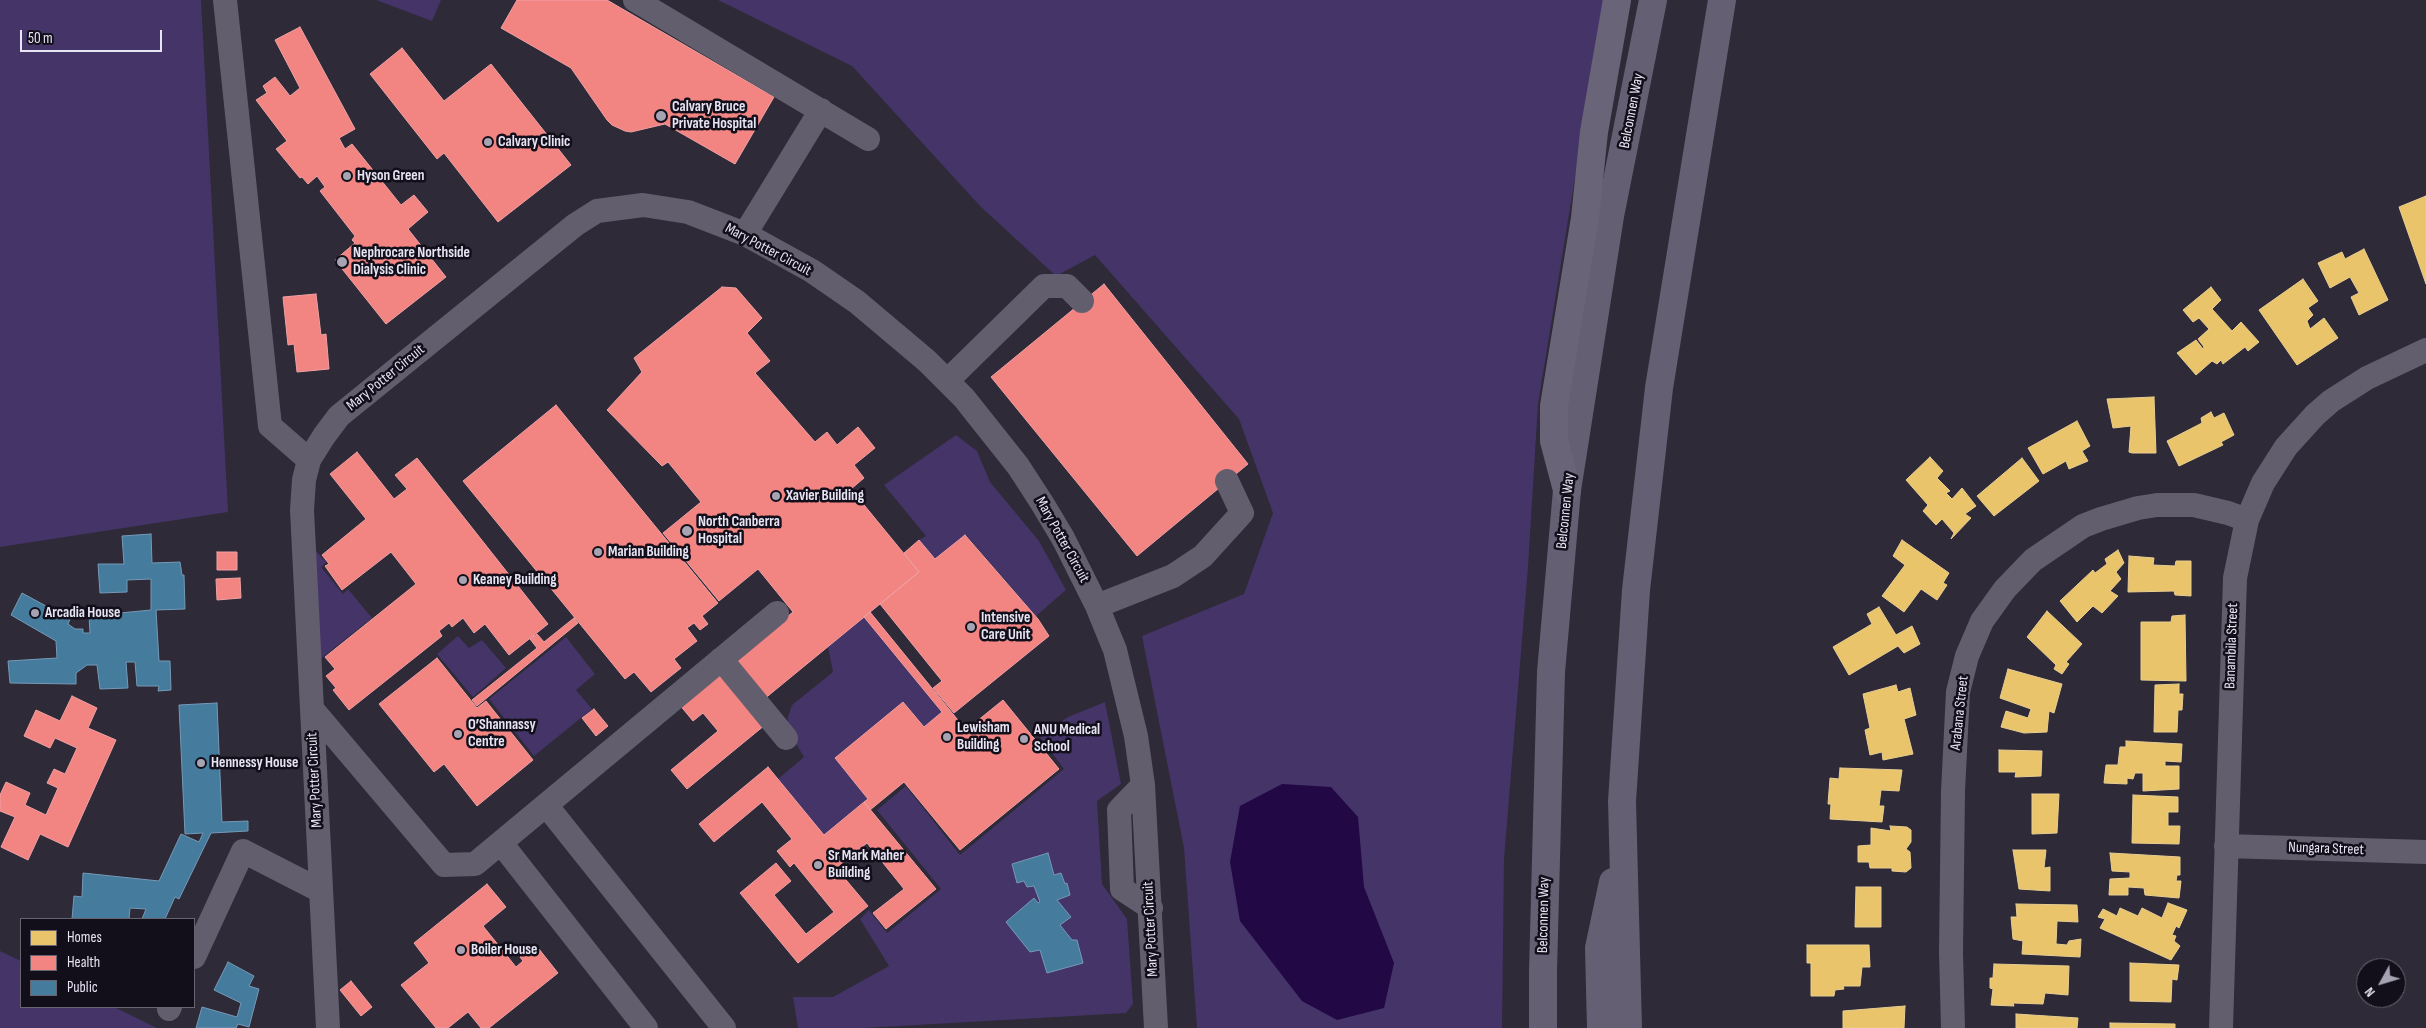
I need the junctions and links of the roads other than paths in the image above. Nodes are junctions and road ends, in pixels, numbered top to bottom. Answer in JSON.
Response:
{"nodes":[{"id":1,"x":225,"y":0,"type":"edge"},
{"id":2,"x":635,"y":0,"type":"edge"},
{"id":3,"x":1617,"y":0,"type":"edge"},
{"id":4,"x":1653,"y":0,"type":"edge"},
{"id":5,"x":1722,"y":0,"type":"edge"},
{"id":6,"x":821,"y":110,"type":"junction"},
{"id":7,"x":868,"y":138,"type":"dead end"},
{"id":8,"x":745,"y":234,"type":"junction"},
{"id":9,"x":1082,"y":301,"type":"dead end"},
{"id":10,"x":2426,"y":350,"type":"edge"},
{"id":11,"x":947,"y":381,"type":"junction"},
{"id":12,"x":309,"y":460,"type":"junction"},
{"id":13,"x":1227,"y":481,"type":"dead end"},
{"id":14,"x":1567,"y":490,"type":"junction"},
{"id":15,"x":2247,"y":520,"type":"junction"},
{"id":16,"x":1097,"y":606,"type":"junction"},
{"id":17,"x":777,"y":613,"type":"dead end"},
{"id":18,"x":721,"y":659,"type":"junction"},
{"id":19,"x":312,"y":708,"type":"junction"},
{"id":20,"x":786,"y":738,"type":"dead end"},
{"id":21,"x":346,"y":749,"type":"junction"},
{"id":22,"x":314,"y":754,"type":"junction"},
{"id":23,"x":546,"y":805,"type":"junction"},
{"id":24,"x":1622,"y":841,"type":"junction"},
{"id":25,"x":501,"y":843,"type":"junction"},
{"id":26,"x":2226,"y":846,"type":"junction"},
{"id":27,"x":2426,"y":852,"type":"edge"},
{"id":28,"x":321,"y":891,"type":"junction"},
{"id":29,"x":195,"y":955,"type":"edge"},
{"id":30,"x":328,"y":1027,"type":"edge"},
{"id":31,"x":646,"y":1028,"type":"edge"},
{"id":32,"x":724,"y":1028,"type":"edge"},
{"id":33,"x":1156,"y":1028,"type":"edge"},
{"id":34,"x":1543,"y":1028,"type":"edge"},
{"id":35,"x":1601,"y":1028,"type":"edge"},
{"id":36,"x":1628,"y":1028,"type":"edge"},
{"id":37,"x":1953,"y":1028,"type":"edge"},
{"id":38,"x":2220,"y":1028,"type":"edge"}],
"edges":[{"from":1,"to":12,"type":"street"},
{"from":2,"to":6,"type":"street"},
{"from":3,"to":14,"type":"highway"},
{"from":4,"to":14,"type":"main road","name":"Belconnen Way"},
{"from":5,"to":24,"type":"main road"},
{"from":6,"to":7,"type":"street"},
{"from":6,"to":8,"type":"street"},
{"from":8,"to":11,"type":"street","name":"Mary Potter Circuit"},
{"from":8,"to":12,"type":"street","name":"Mary Potter Circuit"},
{"from":9,"to":11,"type":"street"},
{"from":10,"to":15,"type":"street","name":"Banambila Street"},
{"from":11,"to":16,"type":"street","name":"Mary Potter Circuit"},
{"from":12,"to":19,"type":"street","name":"Mary Potter Circuit"},
{"from":13,"to":16,"type":"street"},
{"from":14,"to":34,"type":"main road","name":"Belconnen Way"},
{"from":15,"to":26,"type":"street","name":"Banambila Street"},
{"from":15,"to":37,"type":"street","name":"Arabana Street"},
{"from":16,"to":33,"type":"street","name":"Mary Potter Circuit"},
{"from":17,"to":18,"type":"street"},
{"from":18,"to":20,"type":"street"},
{"from":18,"to":23,"type":"street"},
{"from":19,"to":21,"type":"street"},
{"from":19,"to":22,"type":"street","name":"Mary Potter Circuit"},
{"from":21,"to":22,"type":"street"},
{"from":21,"to":25,"type":"street"},
{"from":22,"to":28,"type":"street","name":"Mary Potter Circuit"},
{"from":23,"to":25,"type":"street"},
{"from":23,"to":32,"type":"street"},
{"from":24,"to":35,"type":"main road"},
{"from":24,"to":36,"type":"main road"},
{"from":25,"to":31,"type":"street"},
{"from":26,"to":27,"type":"street","name":"Nungara Street"},
{"from":26,"to":38,"type":"street","name":"Banambila Street"},
{"from":28,"to":29,"type":"street"},
{"from":28,"to":30,"type":"street","name":"Mary Potter Circuit"}]}
